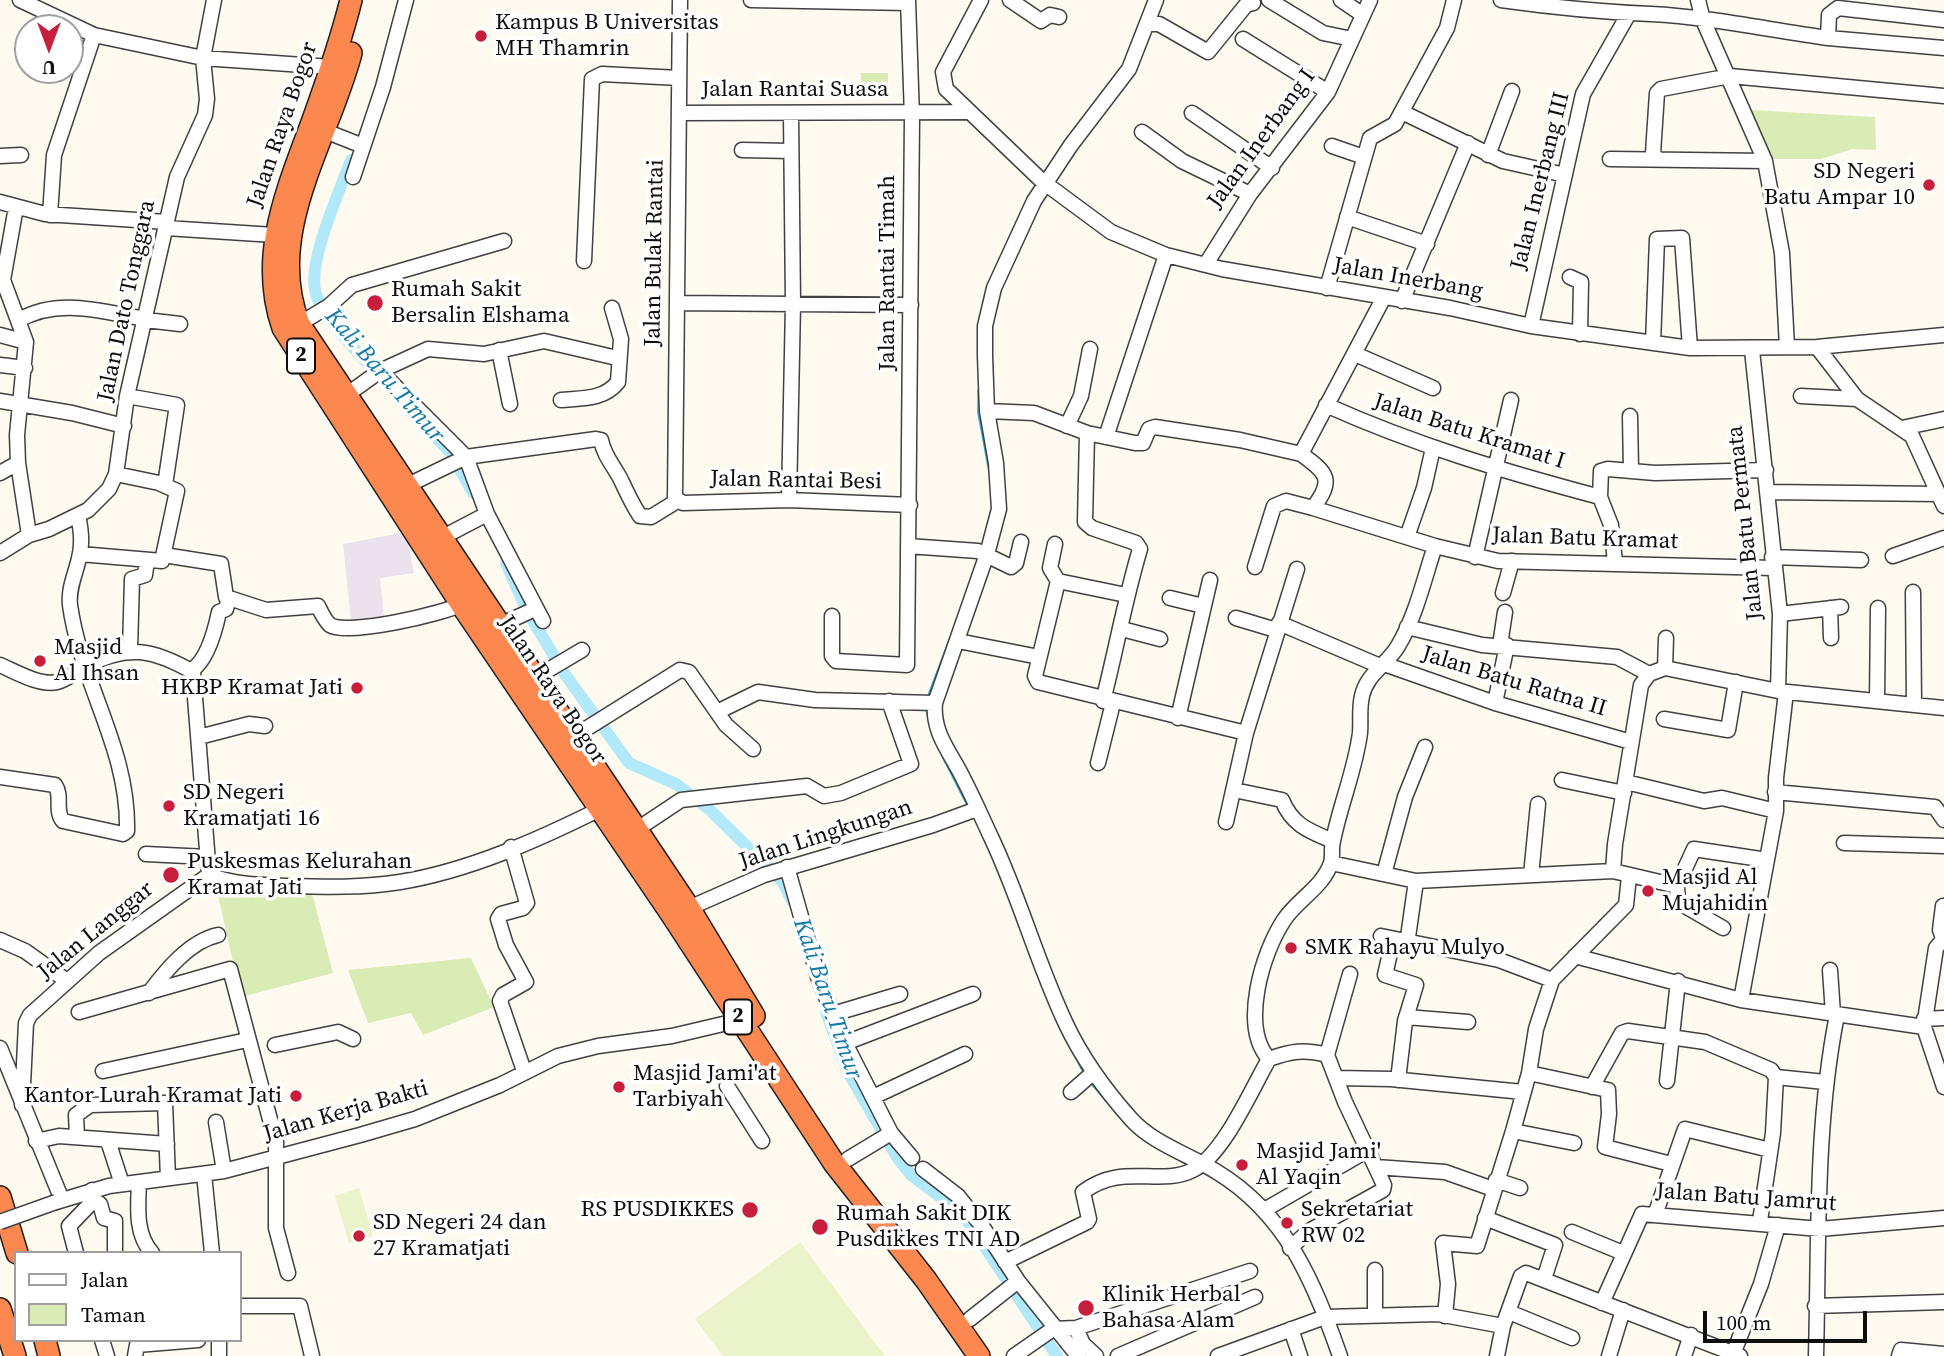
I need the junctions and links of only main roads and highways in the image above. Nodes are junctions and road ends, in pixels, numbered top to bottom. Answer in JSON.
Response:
{"nodes":[{"id":1,"x":351,"y":0,"type":"edge"},
{"id":2,"x":365,"y":0,"type":"edge"},
{"id":3,"x":514,"y":665,"type":"junction"},
{"id":4,"x":533,"y":688,"type":"junction"},
{"id":5,"x":746,"y":1017,"type":"junction"},
{"id":6,"x":807,"y":1112,"type":"junction"},
{"id":7,"x":0,"y":1197,"type":"edge"},
{"id":8,"x":16,"y":1251,"type":"edge"},
{"id":9,"x":932,"y":1276,"type":"junction"},
{"id":10,"x":0,"y":1309,"type":"edge"},
{"id":11,"x":15,"y":1356,"type":"edge"},
{"id":12,"x":979,"y":1356,"type":"edge"},
{"id":13,"x":995,"y":1356,"type":"edge"}],
"edges":[{"from":1,"to":3,"type":"highway","name":"Jalan Raya Bogor","number":"2"},
{"from":2,"to":3,"type":"highway","name":"Jalan Raya Bogor","number":"2"},
{"from":3,"to":4,"type":"highway","name":"Jalan Raya Bogor","number":"2"},
{"from":4,"to":5,"type":"highway","name":"Jalan Raya Bogor","number":"2"},
{"from":4,"to":5,"type":"highway","name":"Jalan Raya Bogor","number":"2"},
{"from":5,"to":6,"type":"highway","name":"Jalan Raya Bogor","number":"2"},
{"from":6,"to":9,"type":"highway","name":"Jalan Raya Bogor","number":"2"},
{"from":6,"to":9,"type":"highway","name":"Jalan Raya Bogor","number":"2"},
{"from":7,"to":8,"type":"highway"},
{"from":9,"to":12,"type":"highway","name":"Jalan Raya Bogor","number":"2"},
{"from":9,"to":13,"type":"highway","name":"Jalan Raya Bogor","number":"2"},
{"from":10,"to":11,"type":"highway"}]}
